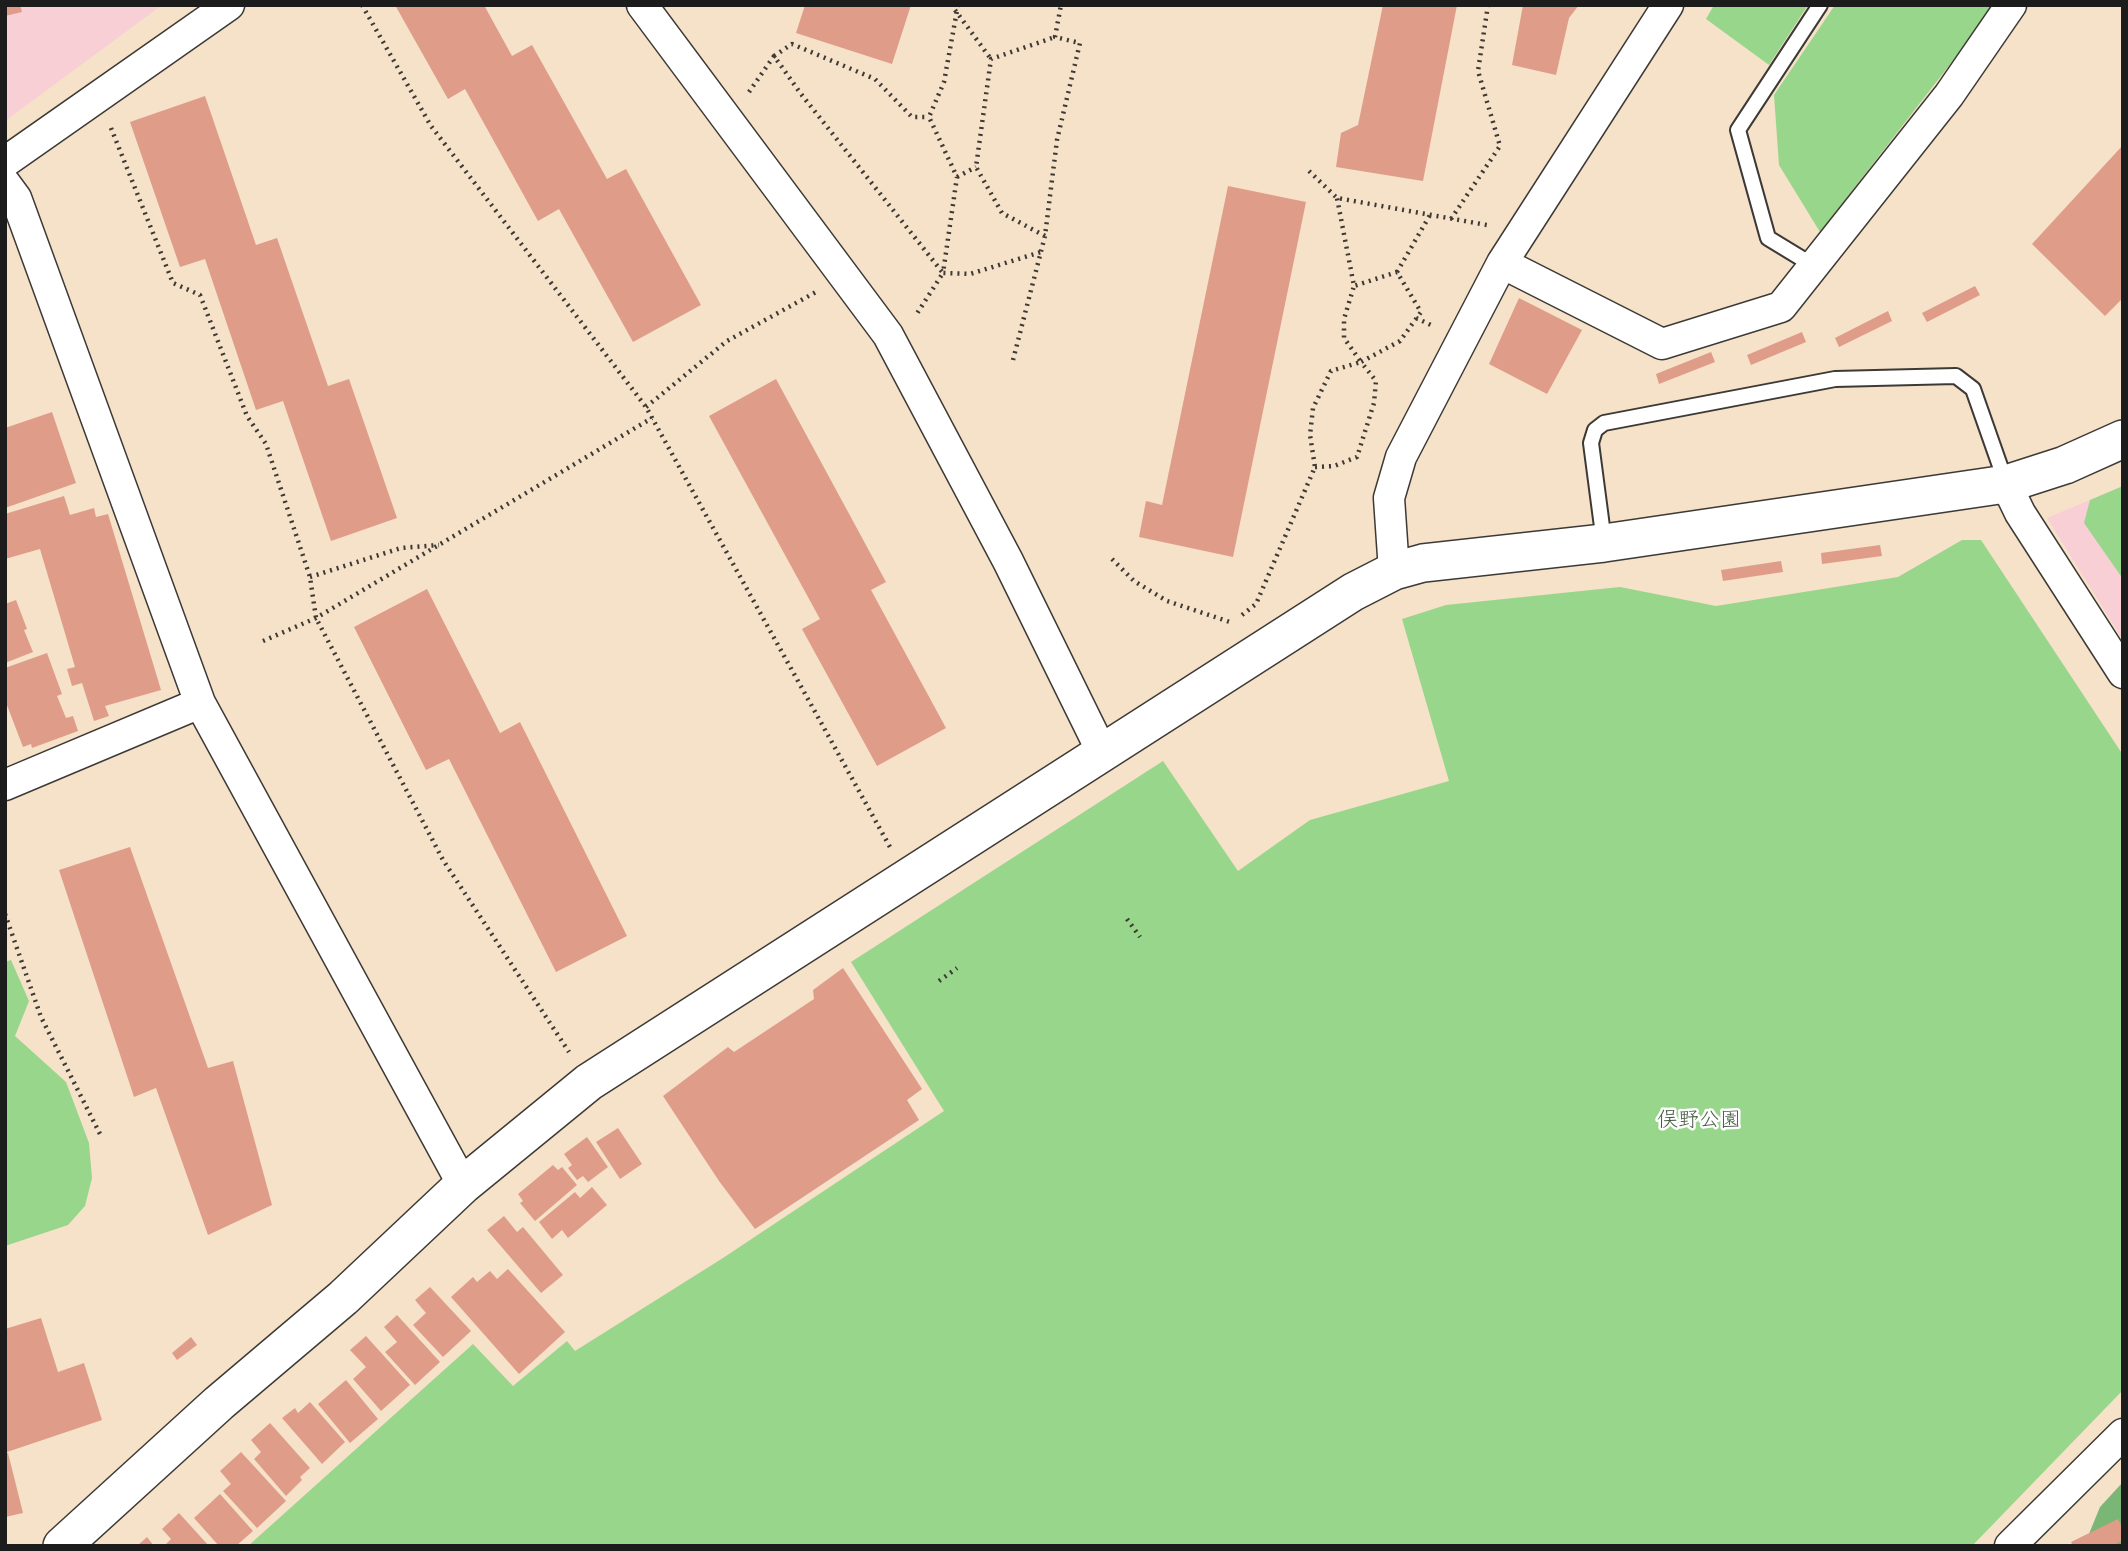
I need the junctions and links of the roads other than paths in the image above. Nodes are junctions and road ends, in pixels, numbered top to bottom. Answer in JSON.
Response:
{"nodes":[{"id":1,"x":229,"y":5,"type":"edge"},
{"id":2,"x":642,"y":5,"type":"edge"},
{"id":3,"x":1668,"y":5,"type":"edge"},
{"id":4,"x":1820,"y":5,"type":"edge"},
{"id":5,"x":2011,"y":5,"type":"edge"},
{"id":6,"x":5,"y":162,"type":"edge"},
{"id":7,"x":5,"y":183,"type":"edge"},
{"id":8,"x":1502,"y":263,"type":"junction"},
{"id":9,"x":1814,"y":266,"type":"junction"},
{"id":10,"x":2123,"y":439,"type":"edge"},
{"id":11,"x":2006,"y":484,"type":"junction"},
{"id":12,"x":1604,"y":543,"type":"junction"},
{"id":13,"x":1394,"y":571,"type":"junction"},
{"id":14,"x":2123,"y":673,"type":"edge"},
{"id":15,"x":200,"y":703,"type":"junction"},
{"id":16,"x":1102,"y":752,"type":"junction"},
{"id":17,"x":9,"y":774,"type":"edge"},
{"id":18,"x":463,"y":1185,"type":"junction"},
{"id":19,"x":2123,"y":1434,"type":"edge"},
{"id":20,"x":62,"y":1546,"type":"edge"},
{"id":21,"x":2010,"y":1546,"type":"edge"}],
"edges":[{"from":1,"to":6,"type":"street"},
{"from":2,"to":16,"type":"street"},
{"from":3,"to":8,"type":"street"},
{"from":4,"to":9,"type":"lane"},
{"from":5,"to":9,"type":"street"},
{"from":7,"to":15,"type":"street"},
{"from":8,"to":9,"type":"street"},
{"from":8,"to":13,"type":"street"},
{"from":10,"to":11,"type":"street"},
{"from":11,"to":12,"type":"street"},
{"from":11,"to":12,"type":"lane"},
{"from":11,"to":14,"type":"street"},
{"from":12,"to":13,"type":"street"},
{"from":13,"to":16,"type":"street"},
{"from":15,"to":17,"type":"street"},
{"from":15,"to":18,"type":"street"},
{"from":16,"to":18,"type":"street"},
{"from":18,"to":20,"type":"street"},
{"from":19,"to":21,"type":"street"}]}
